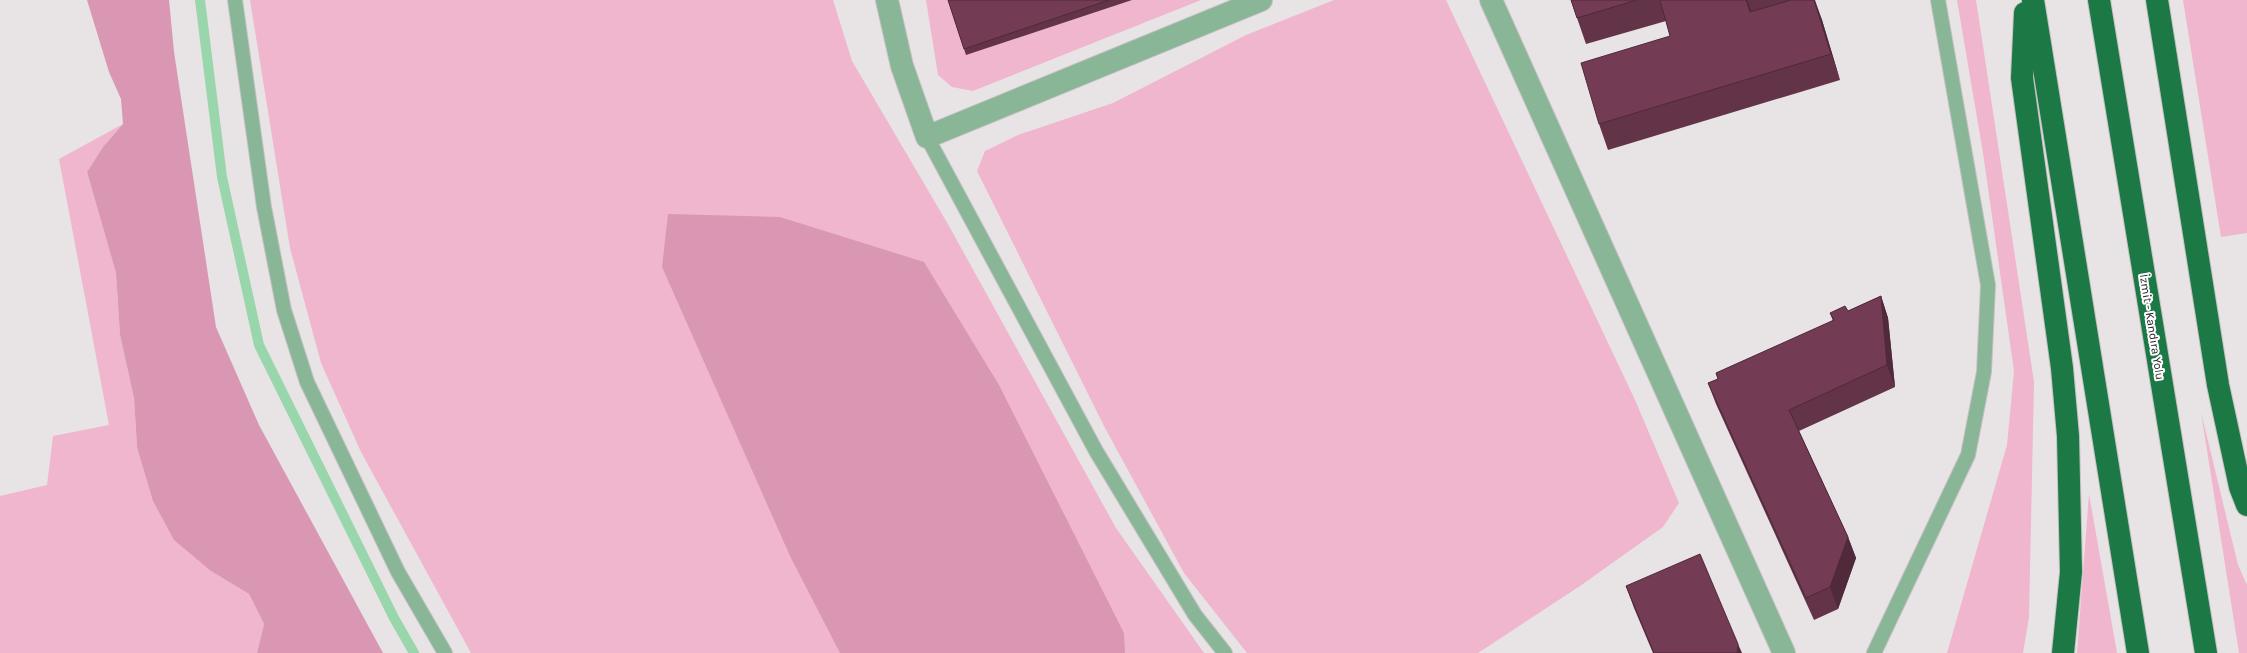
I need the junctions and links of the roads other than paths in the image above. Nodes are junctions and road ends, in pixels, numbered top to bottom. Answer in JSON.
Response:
{"nodes":[{"id":1,"x":235,"y":0,"type":"edge"},
{"id":2,"x":887,"y":0,"type":"edge"},
{"id":3,"x":1261,"y":0,"type":"edge"},
{"id":4,"x":1491,"y":0,"type":"edge"},
{"id":5,"x":1938,"y":0,"type":"edge"},
{"id":6,"x":2026,"y":0,"type":"edge"},
{"id":7,"x":2033,"y":0,"type":"edge"},
{"id":8,"x":2099,"y":0,"type":"edge"},
{"id":9,"x":2157,"y":0,"type":"edge"},
{"id":10,"x":927,"y":137,"type":"junction"},
{"id":11,"x":2247,"y":505,"type":"edge"},
{"id":12,"x":446,"y":653,"type":"edge"},
{"id":13,"x":1226,"y":653,"type":"edge"},
{"id":14,"x":1784,"y":653,"type":"edge"},
{"id":15,"x":1874,"y":653,"type":"edge"},
{"id":16,"x":2063,"y":653,"type":"edge"},
{"id":17,"x":2138,"y":653,"type":"edge"},
{"id":18,"x":2206,"y":653,"type":"edge"}],
"edges":[{"from":1,"to":12,"type":"lane"},
{"from":2,"to":10,"type":"street"},
{"from":3,"to":10,"type":"street"},
{"from":4,"to":14,"type":"street"},
{"from":5,"to":15,"type":"lane"},
{"from":6,"to":16,"type":"highway"},
{"from":7,"to":17,"type":"highway"},
{"from":8,"to":18,"type":"highway","name":"İzmit - Kandıra Yolu"},
{"from":9,"to":11,"type":"highway"},
{"from":10,"to":13,"type":"lane"}]}
